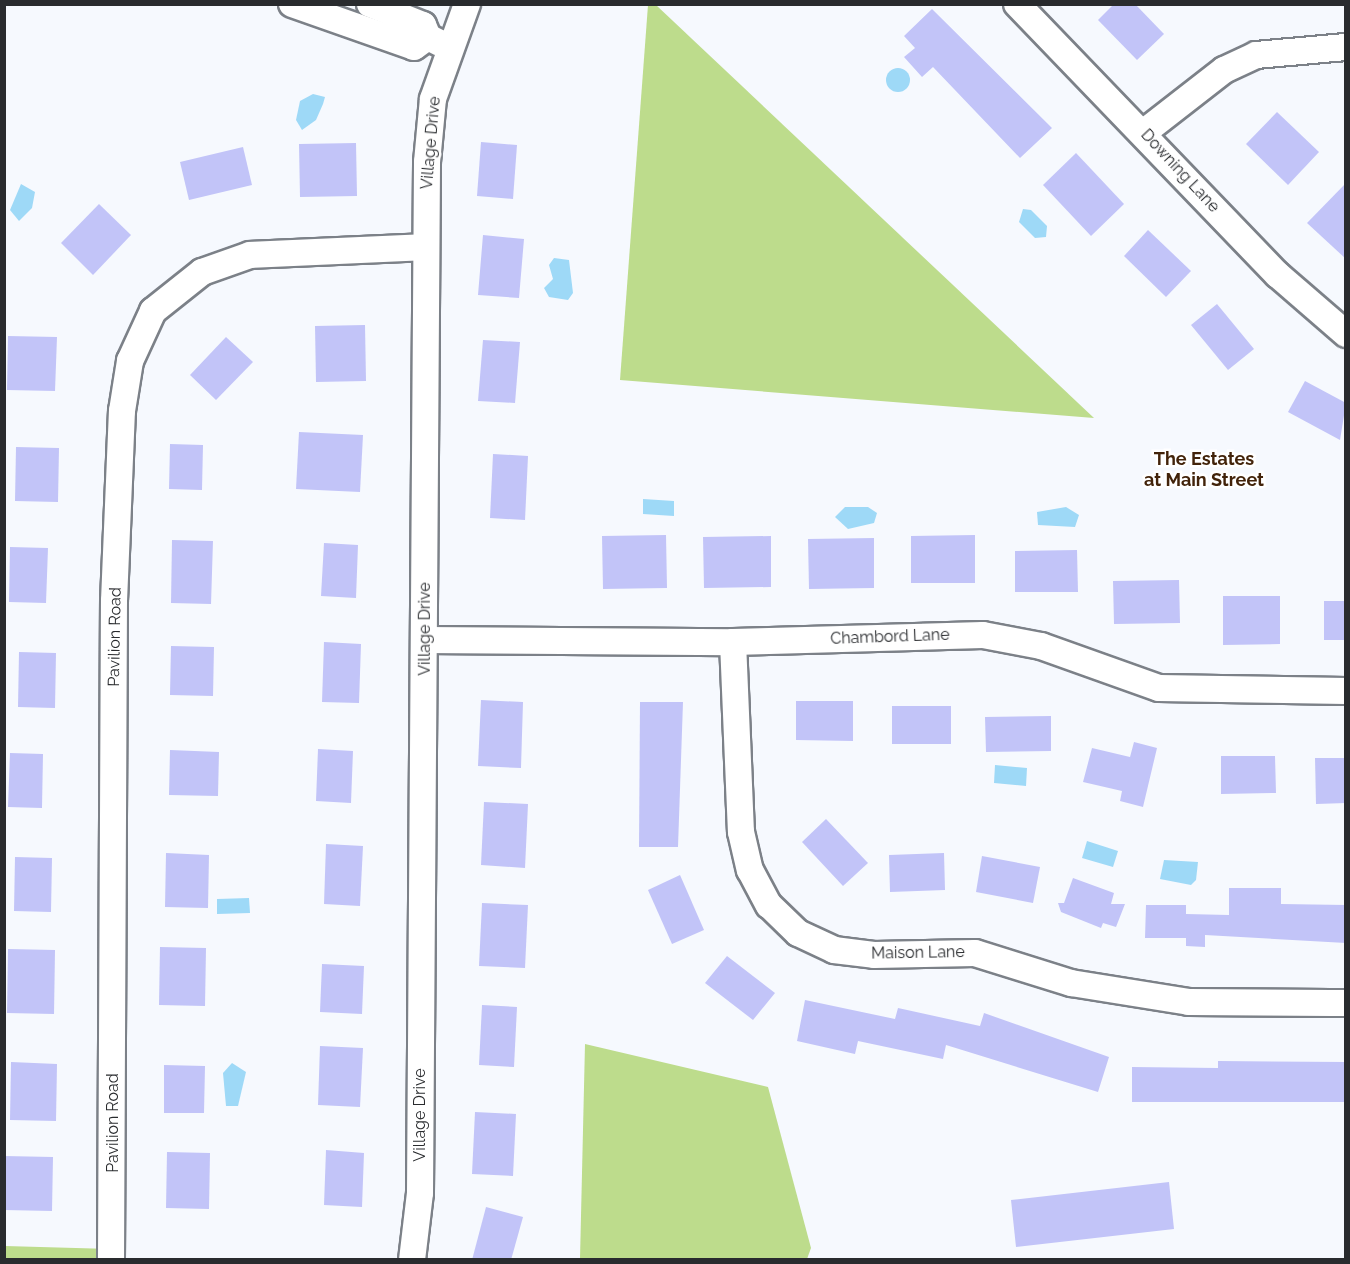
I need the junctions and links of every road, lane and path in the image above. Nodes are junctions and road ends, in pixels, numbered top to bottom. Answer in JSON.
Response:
{"nodes":[{"id":1,"x":292,"y":4,"type":"edge"},
{"id":2,"x":370,"y":4,"type":"edge"},
{"id":3,"x":467,"y":4,"type":"edge"},
{"id":4,"x":1017,"y":4,"type":"edge"},
{"id":5,"x":438,"y":42,"type":"junction"},
{"id":6,"x":1346,"y":47,"type":"edge"},
{"id":7,"x":1143,"y":133,"type":"junction"},
{"id":8,"x":426,"y":247,"type":"junction"},
{"id":9,"x":1346,"y":334,"type":"edge"},
{"id":10,"x":425,"y":640,"type":"junction"},
{"id":11,"x":733,"y":642,"type":"junction"},
{"id":12,"x":1346,"y":691,"type":"edge"},
{"id":13,"x":1346,"y":1003,"type":"edge"},
{"id":14,"x":111,"y":1260,"type":"edge"},
{"id":15,"x":412,"y":1260,"type":"edge"}],
"edges":[{"from":1,"to":5,"type":"street"},
{"from":2,"to":5,"type":"street"},
{"from":3,"to":5,"type":"street","name":"Village Drive"},
{"from":4,"to":7,"type":"street","name":"Downing Lane"},
{"from":5,"to":8,"type":"street","name":"Village Drive"},
{"from":6,"to":7,"type":"street"},
{"from":7,"to":9,"type":"street","name":"Downing Lane"},
{"from":8,"to":10,"type":"street","name":"Village Drive"},
{"from":8,"to":14,"type":"street","name":"Pavilion Road"},
{"from":10,"to":11,"type":"street","name":"Chambord Lane"},
{"from":10,"to":15,"type":"street","name":"Village Drive"},
{"from":11,"to":12,"type":"street","name":"Chambord Lane"},
{"from":11,"to":13,"type":"street","name":"Maison Lane"}]}
